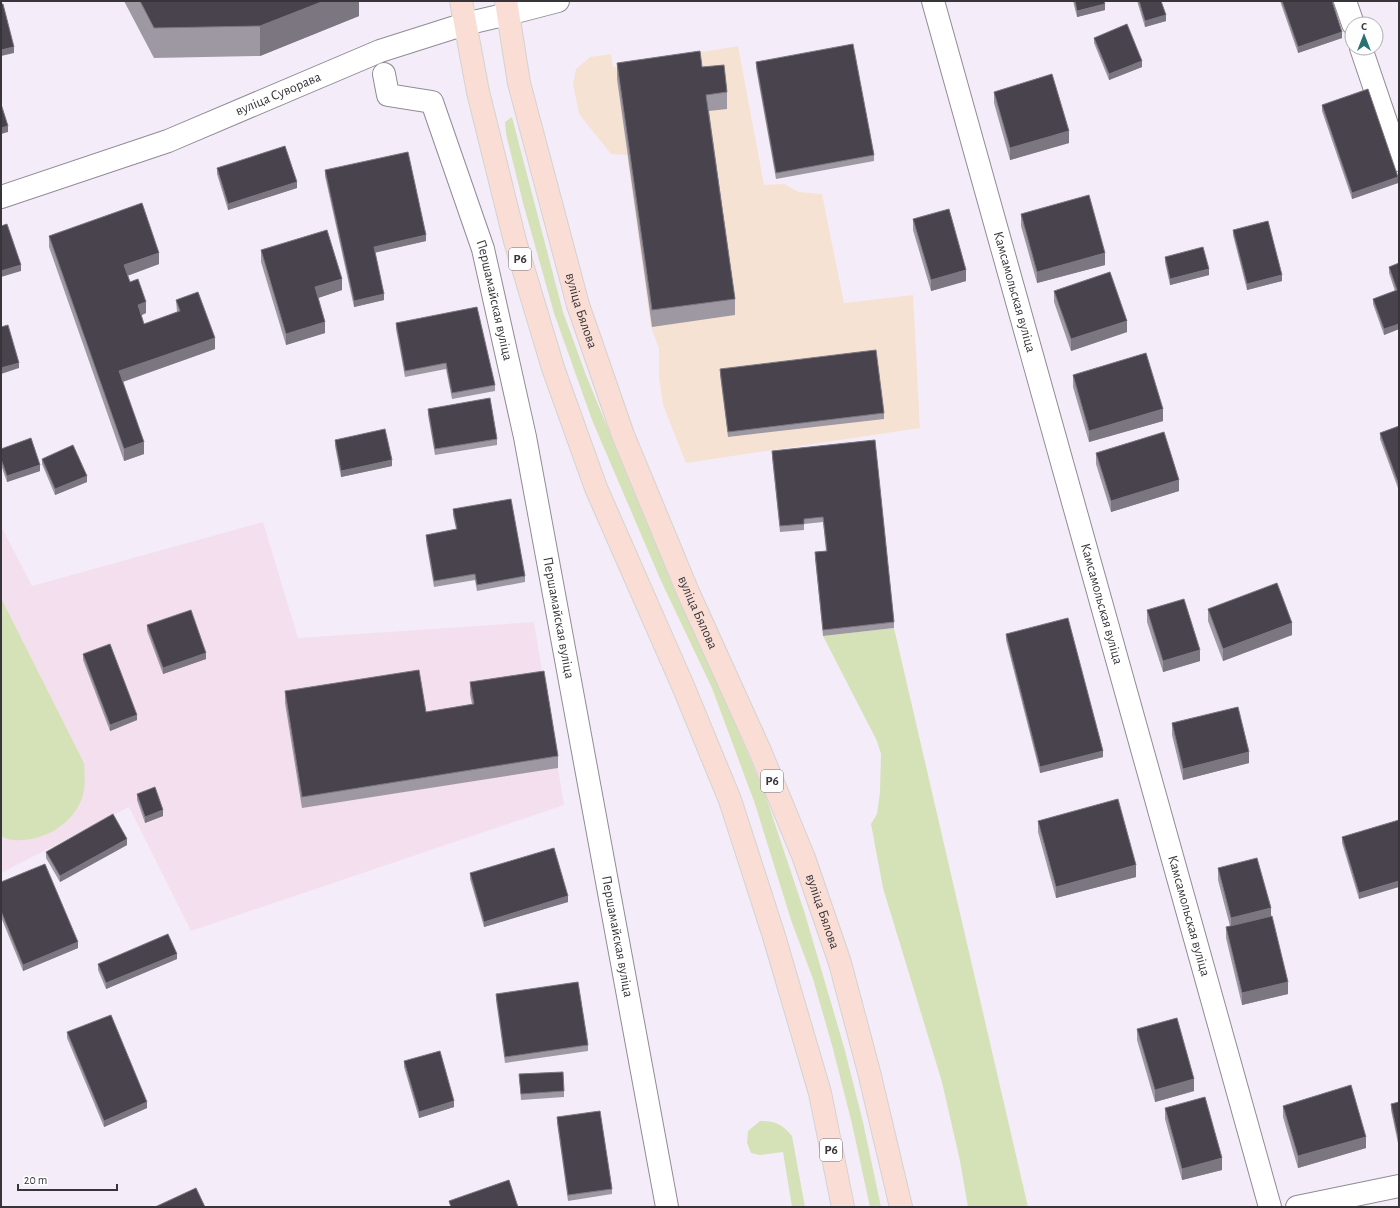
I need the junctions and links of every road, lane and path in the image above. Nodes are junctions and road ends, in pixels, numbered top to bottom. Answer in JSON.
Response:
{"nodes":[{"id":1,"x":461,"y":1,"type":"edge"},
{"id":2,"x":558,"y":1,"type":"edge"},
{"id":3,"x":933,"y":1,"type":"edge"},
{"id":4,"x":1345,"y":1,"type":"edge"},
{"id":5,"x":507,"y":7,"type":"edge"},
{"id":6,"x":1350,"y":16,"type":"edge"},
{"id":7,"x":465,"y":24,"type":"junction"},
{"id":8,"x":1364,"y":56,"type":"edge"},
{"id":9,"x":384,"y":74,"type":"dead end"},
{"id":10,"x":1399,"y":160,"type":"edge"},
{"id":11,"x":1,"y":197,"type":"edge"},
{"id":12,"x":1399,"y":1186,"type":"edge"},
{"id":13,"x":667,"y":1207,"type":"edge"},
{"id":14,"x":843,"y":1207,"type":"edge"},
{"id":15,"x":901,"y":1207,"type":"edge"},
{"id":16,"x":1270,"y":1207,"type":"edge"},
{"id":17,"x":1297,"y":1207,"type":"edge"}],
"edges":[{"from":1,"to":7,"type":"main road","number":"Р6"},
{"from":2,"to":5,"type":"street","name":"вуліца Суворава"},
{"from":3,"to":16,"type":"street","name":"Камсамольская вуліца"},
{"from":4,"to":6,"type":"street"},
{"from":5,"to":7,"type":"street","name":"вуліца Суворава"},
{"from":5,"to":15,"type":"main road","name":"вуліца Бялова","number":"Р6"},
{"from":7,"to":11,"type":"street","name":"вуліца Суворава"},
{"from":7,"to":14,"type":"main road","number":"Р6"},
{"from":8,"to":10,"type":"street"},
{"from":9,"to":13,"type":"street","name":"Першамайская вуліца"},
{"from":12,"to":17,"type":"street"}]}
